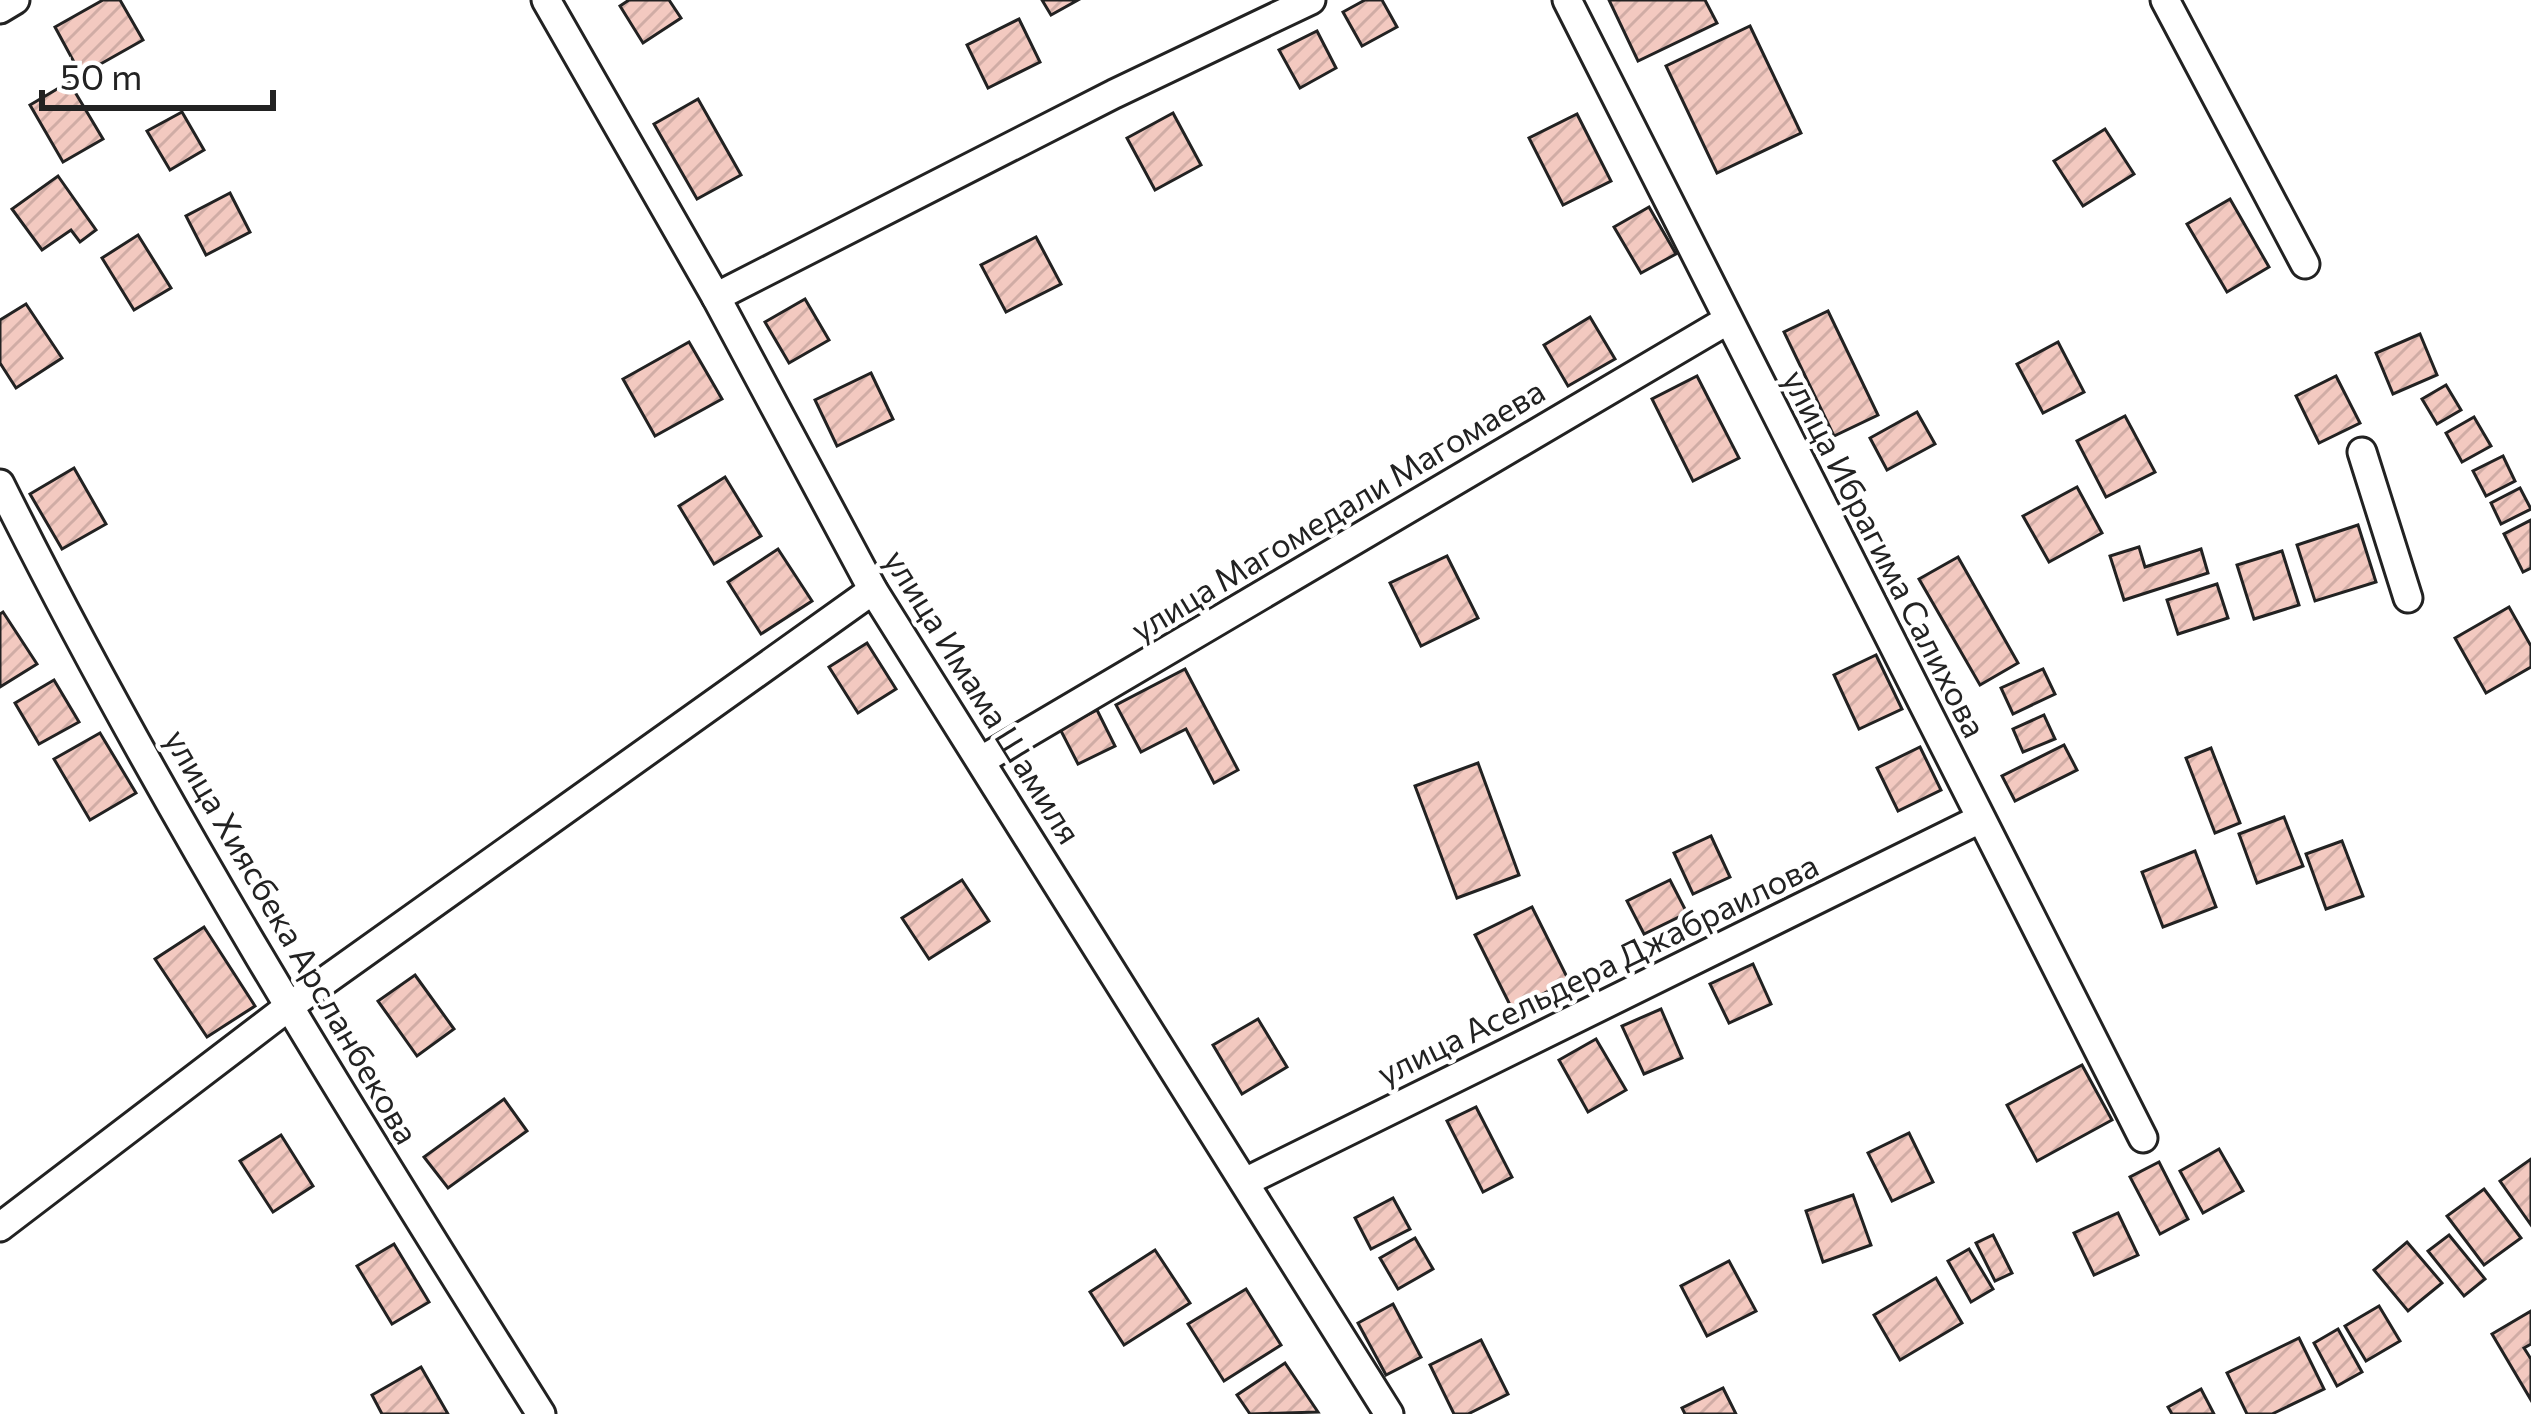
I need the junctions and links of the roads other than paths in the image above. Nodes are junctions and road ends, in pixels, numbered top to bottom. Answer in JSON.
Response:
{"nodes":[{"id":1,"x":15,"y":0,"type":"edge"},
{"id":2,"x":546,"y":0,"type":"edge"},
{"id":3,"x":1311,"y":0,"type":"edge"},
{"id":4,"x":1567,"y":0,"type":"edge"},
{"id":5,"x":2164,"y":0,"type":"edge"},
{"id":6,"x":0,"y":9,"type":"edge"},
{"id":7,"x":2305,"y":264,"type":"dead end"},
{"id":8,"x":716,"y":297,"type":"junction"},
{"id":9,"x":1728,"y":320,"type":"junction"},
{"id":10,"x":2362,"y":452,"type":"dead end"},
{"id":11,"x":0,"y":484,"type":"edge"},
{"id":12,"x":873,"y":590,"type":"junction"},
{"id":13,"x":2408,"y":598,"type":"dead end"},
{"id":14,"x":982,"y":760,"type":"junction"},
{"id":15,"x":1980,"y":819,"type":"junction"},
{"id":16,"x":287,"y":1008,"type":"junction"},
{"id":17,"x":2143,"y":1138,"type":"dead end"},
{"id":18,"x":1245,"y":1182,"type":"junction"},
{"id":19,"x":0,"y":1227,"type":"edge"},
{"id":20,"x":542,"y":1414,"type":"edge"},
{"id":21,"x":1389,"y":1414,"type":"edge"}],
"edges":[{"from":1,"to":6,"type":"street"},
{"from":2,"to":8,"type":"street","name":"улица Имама Шамиля"},
{"from":3,"to":8,"type":"street"},
{"from":4,"to":9,"type":"street","name":"улица Ибрагима Салихова"},
{"from":5,"to":7,"type":"street"},
{"from":8,"to":12,"type":"street","name":"улица Имама Шамиля"},
{"from":9,"to":14,"type":"street","name":"улица Магомедали Магомаева"},
{"from":9,"to":15,"type":"street","name":"улица Ибрагима Салихова"},
{"from":10,"to":13,"type":"street"},
{"from":11,"to":16,"type":"street","name":"улица Хиясбека Арсланбекова"},
{"from":12,"to":14,"type":"street","name":"улица Имама Шамиля"},
{"from":12,"to":16,"type":"street"},
{"from":14,"to":18,"type":"street","name":"улица Имама Шамиля"},
{"from":15,"to":17,"type":"street","name":"улица Ибрагима Салихова"},
{"from":15,"to":18,"type":"street","name":"улица Асельдера Джабраилова"},
{"from":16,"to":19,"type":"street"},
{"from":16,"to":20,"type":"street","name":"улица Хиясбека Арсланбекова"},
{"from":18,"to":21,"type":"street","name":"улица Имама Шамиля"}]}
